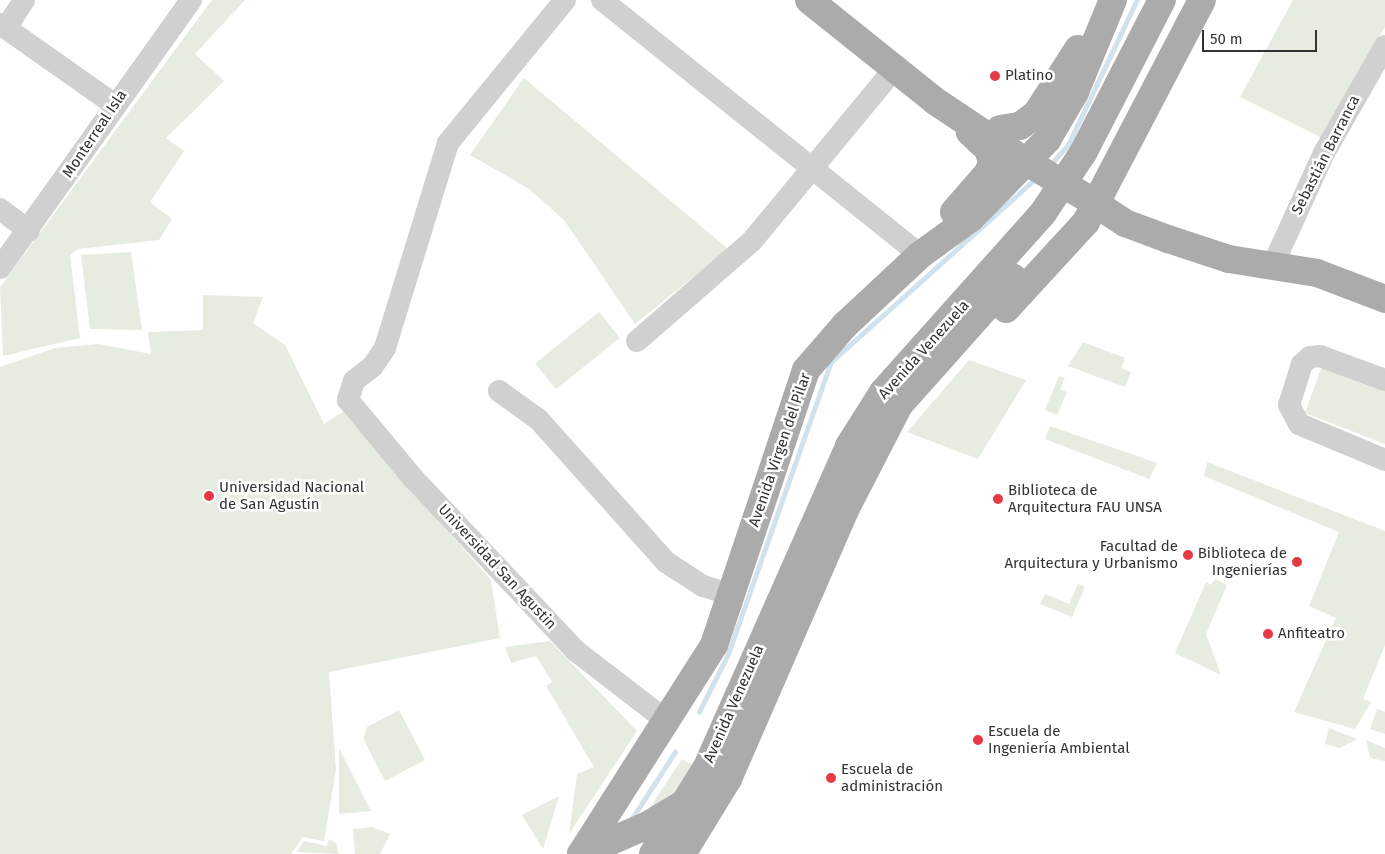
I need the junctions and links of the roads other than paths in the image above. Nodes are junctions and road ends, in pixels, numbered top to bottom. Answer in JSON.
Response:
{"nodes":[{"id":1,"x":24,"y":0,"type":"edge"},
{"id":2,"x":191,"y":0,"type":"edge"},
{"id":3,"x":564,"y":0,"type":"edge"},
{"id":4,"x":602,"y":0,"type":"edge"},
{"id":5,"x":809,"y":0,"type":"edge"},
{"id":6,"x":1162,"y":0,"type":"edge"},
{"id":7,"x":1182,"y":0,"type":"edge"},
{"id":8,"x":1202,"y":0,"type":"edge"},
{"id":9,"x":1110,"y":7,"type":"edge"},
{"id":10,"x":3,"y":26,"type":"edge"},
{"id":11,"x":1385,"y":46,"type":"edge"},
{"id":12,"x":897,"y":66,"type":"junction"},
{"id":13,"x":935,"y":101,"type":"junction"},
{"id":14,"x":114,"y":104,"type":"junction"},
{"id":15,"x":1000,"y":130,"type":"junction"},
{"id":16,"x":1026,"y":154,"type":"junction"},
{"id":17,"x":814,"y":168,"type":"junction"},
{"id":18,"x":1097,"y":196,"type":"junction"},
{"id":19,"x":0,"y":209,"type":"edge"},
{"id":20,"x":29,"y":231,"type":"junction"},
{"id":21,"x":920,"y":255,"type":"junction"},
{"id":22,"x":1272,"y":267,"type":"junction"},
{"id":23,"x":0,"y":268,"type":"edge"},
{"id":24,"x":1385,"y":299,"type":"edge"},
{"id":25,"x":637,"y":341,"type":"dead end"},
{"id":26,"x":1385,"y":380,"type":"edge"},
{"id":27,"x":498,"y":392,"type":"dead end"},
{"id":28,"x":885,"y":431,"type":"junction"},
{"id":29,"x":1385,"y":460,"type":"edge"},
{"id":30,"x":732,"y":595,"type":"junction"},
{"id":31,"x":667,"y":721,"type":"junction"},
{"id":32,"x":687,"y":801,"type":"junction"},
{"id":33,"x":581,"y":854,"type":"edge"},
{"id":34,"x":653,"y":854,"type":"edge"},
{"id":35,"x":682,"y":854,"type":"edge"}],
"edges":[{"from":1,"to":10,"type":"street"},
{"from":2,"to":14,"type":"street","name":"Monterreal Isla"},
{"from":3,"to":31,"type":"street","name":"Universidad San Agustin"},
{"from":4,"to":17,"type":"street"},
{"from":5,"to":12,"type":"main road"},
{"from":6,"to":32,"type":"main road","name":"Avenida Venezuela"},
{"from":7,"to":28,"type":"main road","name":"Avenida Venezuela"},
{"from":8,"to":18,"type":"main road"},
{"from":9,"to":15,"type":"main road"},
{"from":9,"to":21,"type":"main road","name":"Avenida Virgen del Pilar"},
{"from":10,"to":14,"type":"street"},
{"from":11,"to":22,"type":"street","name":"Sebastián Barranca"},
{"from":12,"to":13,"type":"main road"},
{"from":12,"to":15,"type":"main road"},
{"from":12,"to":17,"type":"street"},
{"from":13,"to":16,"type":"main road"},
{"from":13,"to":21,"type":"main road"},
{"from":14,"to":20,"type":"street","name":"Monterreal Isla"},
{"from":15,"to":16,"type":"main road"},
{"from":16,"to":18,"type":"main road"},
{"from":17,"to":21,"type":"street"},
{"from":17,"to":25,"type":"street"},
{"from":18,"to":22,"type":"main road"},
{"from":18,"to":28,"type":"main road"},
{"from":19,"to":20,"type":"street"},
{"from":20,"to":23,"type":"street","name":"Monterreal Isla"},
{"from":21,"to":30,"type":"main road","name":"Avenida Virgen del Pilar"},
{"from":22,"to":24,"type":"main road"},
{"from":26,"to":29,"type":"street"},
{"from":27,"to":30,"type":"street"},
{"from":28,"to":35,"type":"main road","name":"Avenida Venezuela"},
{"from":30,"to":31,"type":"main road","name":"Avenida Virgen del Pilar"},
{"from":31,"to":33,"type":"main road","name":"Avenida Virgen del Pilar"},
{"from":32,"to":33,"type":"main road"},
{"from":32,"to":34,"type":"main road","name":"Avenida Venezuela"}]}
